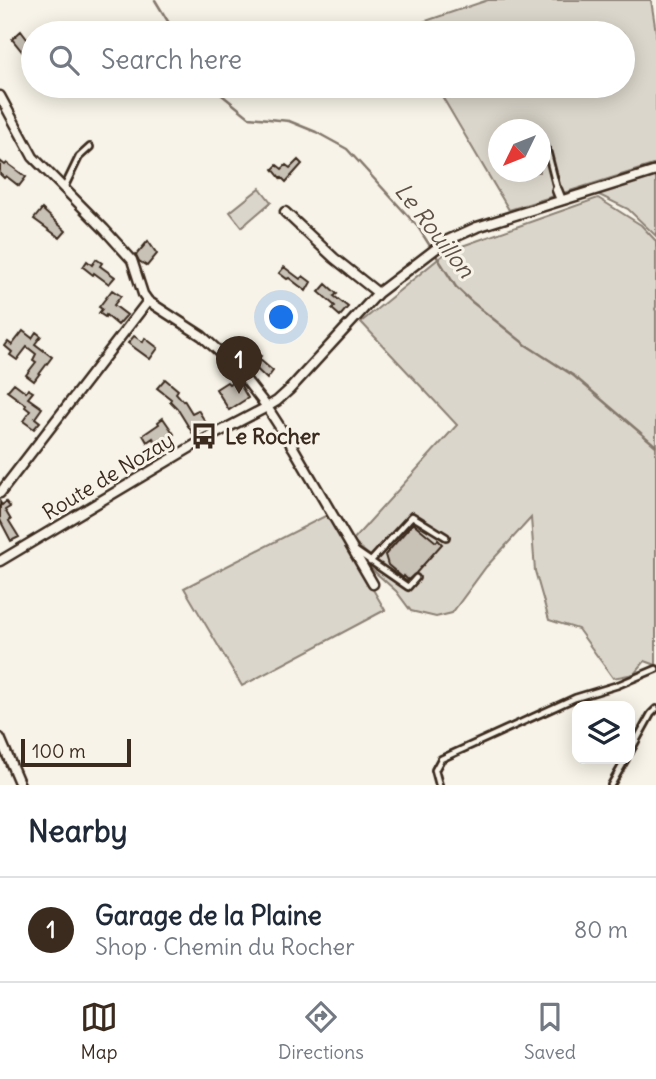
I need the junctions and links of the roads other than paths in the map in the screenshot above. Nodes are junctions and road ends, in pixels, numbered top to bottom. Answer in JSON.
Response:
{"nodes":[{"id":1,"x":0,"y":96,"type":"edge"},
{"id":2,"x":90,"y":147,"type":"dead end"},
{"id":3,"x":551,"y":166,"type":"edge"},
{"id":4,"x":656,"y":172,"type":"edge"},
{"id":5,"x":64,"y":189,"type":"junction"},
{"id":6,"x":557,"y":190,"type":"joint"},
{"id":7,"x":561,"y":200,"type":"junction"},
{"id":8,"x":285,"y":212,"type":"dead end"},
{"id":9,"x":378,"y":293,"type":"junction"},
{"id":10,"x":148,"y":301,"type":"junction"},
{"id":11,"x":267,"y":407,"type":"junction"},
{"id":12,"x":0,"y":493,"type":"edge"},
{"id":13,"x":446,"y":537,"type":"dead end"},
{"id":14,"x":353,"y":549,"type":"junction"},
{"id":15,"x":0,"y":561,"type":"edge"},
{"id":16,"x":370,"y":562,"type":"junction"},
{"id":17,"x":416,"y":578,"type":"dead end"},
{"id":18,"x":373,"y":584,"type":"dead end"},
{"id":19,"x":656,"y":669,"type":"edge"},
{"id":20,"x":656,"y":709,"type":"edge"},
{"id":21,"x":0,"y":738,"type":"edge"},
{"id":22,"x":635,"y":743,"type":"edge"},
{"id":23,"x":623,"y":764,"type":"edge"},
{"id":24,"x":20,"y":785,"type":"edge"},
{"id":25,"x":439,"y":785,"type":"edge"},
{"id":26,"x":611,"y":785,"type":"edge"}],
"edges":[{"from":1,"to":5,"type":"street"},
{"from":2,"to":5,"type":"lane"},
{"from":3,"to":6,"type":"lane"},
{"from":4,"to":7,"type":"street","name":"Route de Nozay"},
{"from":5,"to":10,"type":"street"},
{"from":6,"to":7,"type":"street"},
{"from":7,"to":9,"type":"street","name":"Route de Nozay"},
{"from":8,"to":9,"type":"street"},
{"from":9,"to":11,"type":"street","name":"Route de Nozay"},
{"from":10,"to":11,"type":"street"},
{"from":10,"to":12,"type":"street"},
{"from":11,"to":14,"type":"street"},
{"from":11,"to":15,"type":"street","name":"Route de Nozay"},
{"from":13,"to":16,"type":"lane"},
{"from":14,"to":16,"type":"lane"},
{"from":14,"to":18,"type":"street"},
{"from":16,"to":17,"type":"lane"},
{"from":19,"to":25,"type":"lane"},
{"from":20,"to":22,"type":"lane"},
{"from":21,"to":24,"type":"street"},
{"from":23,"to":26,"type":"lane"}]}
